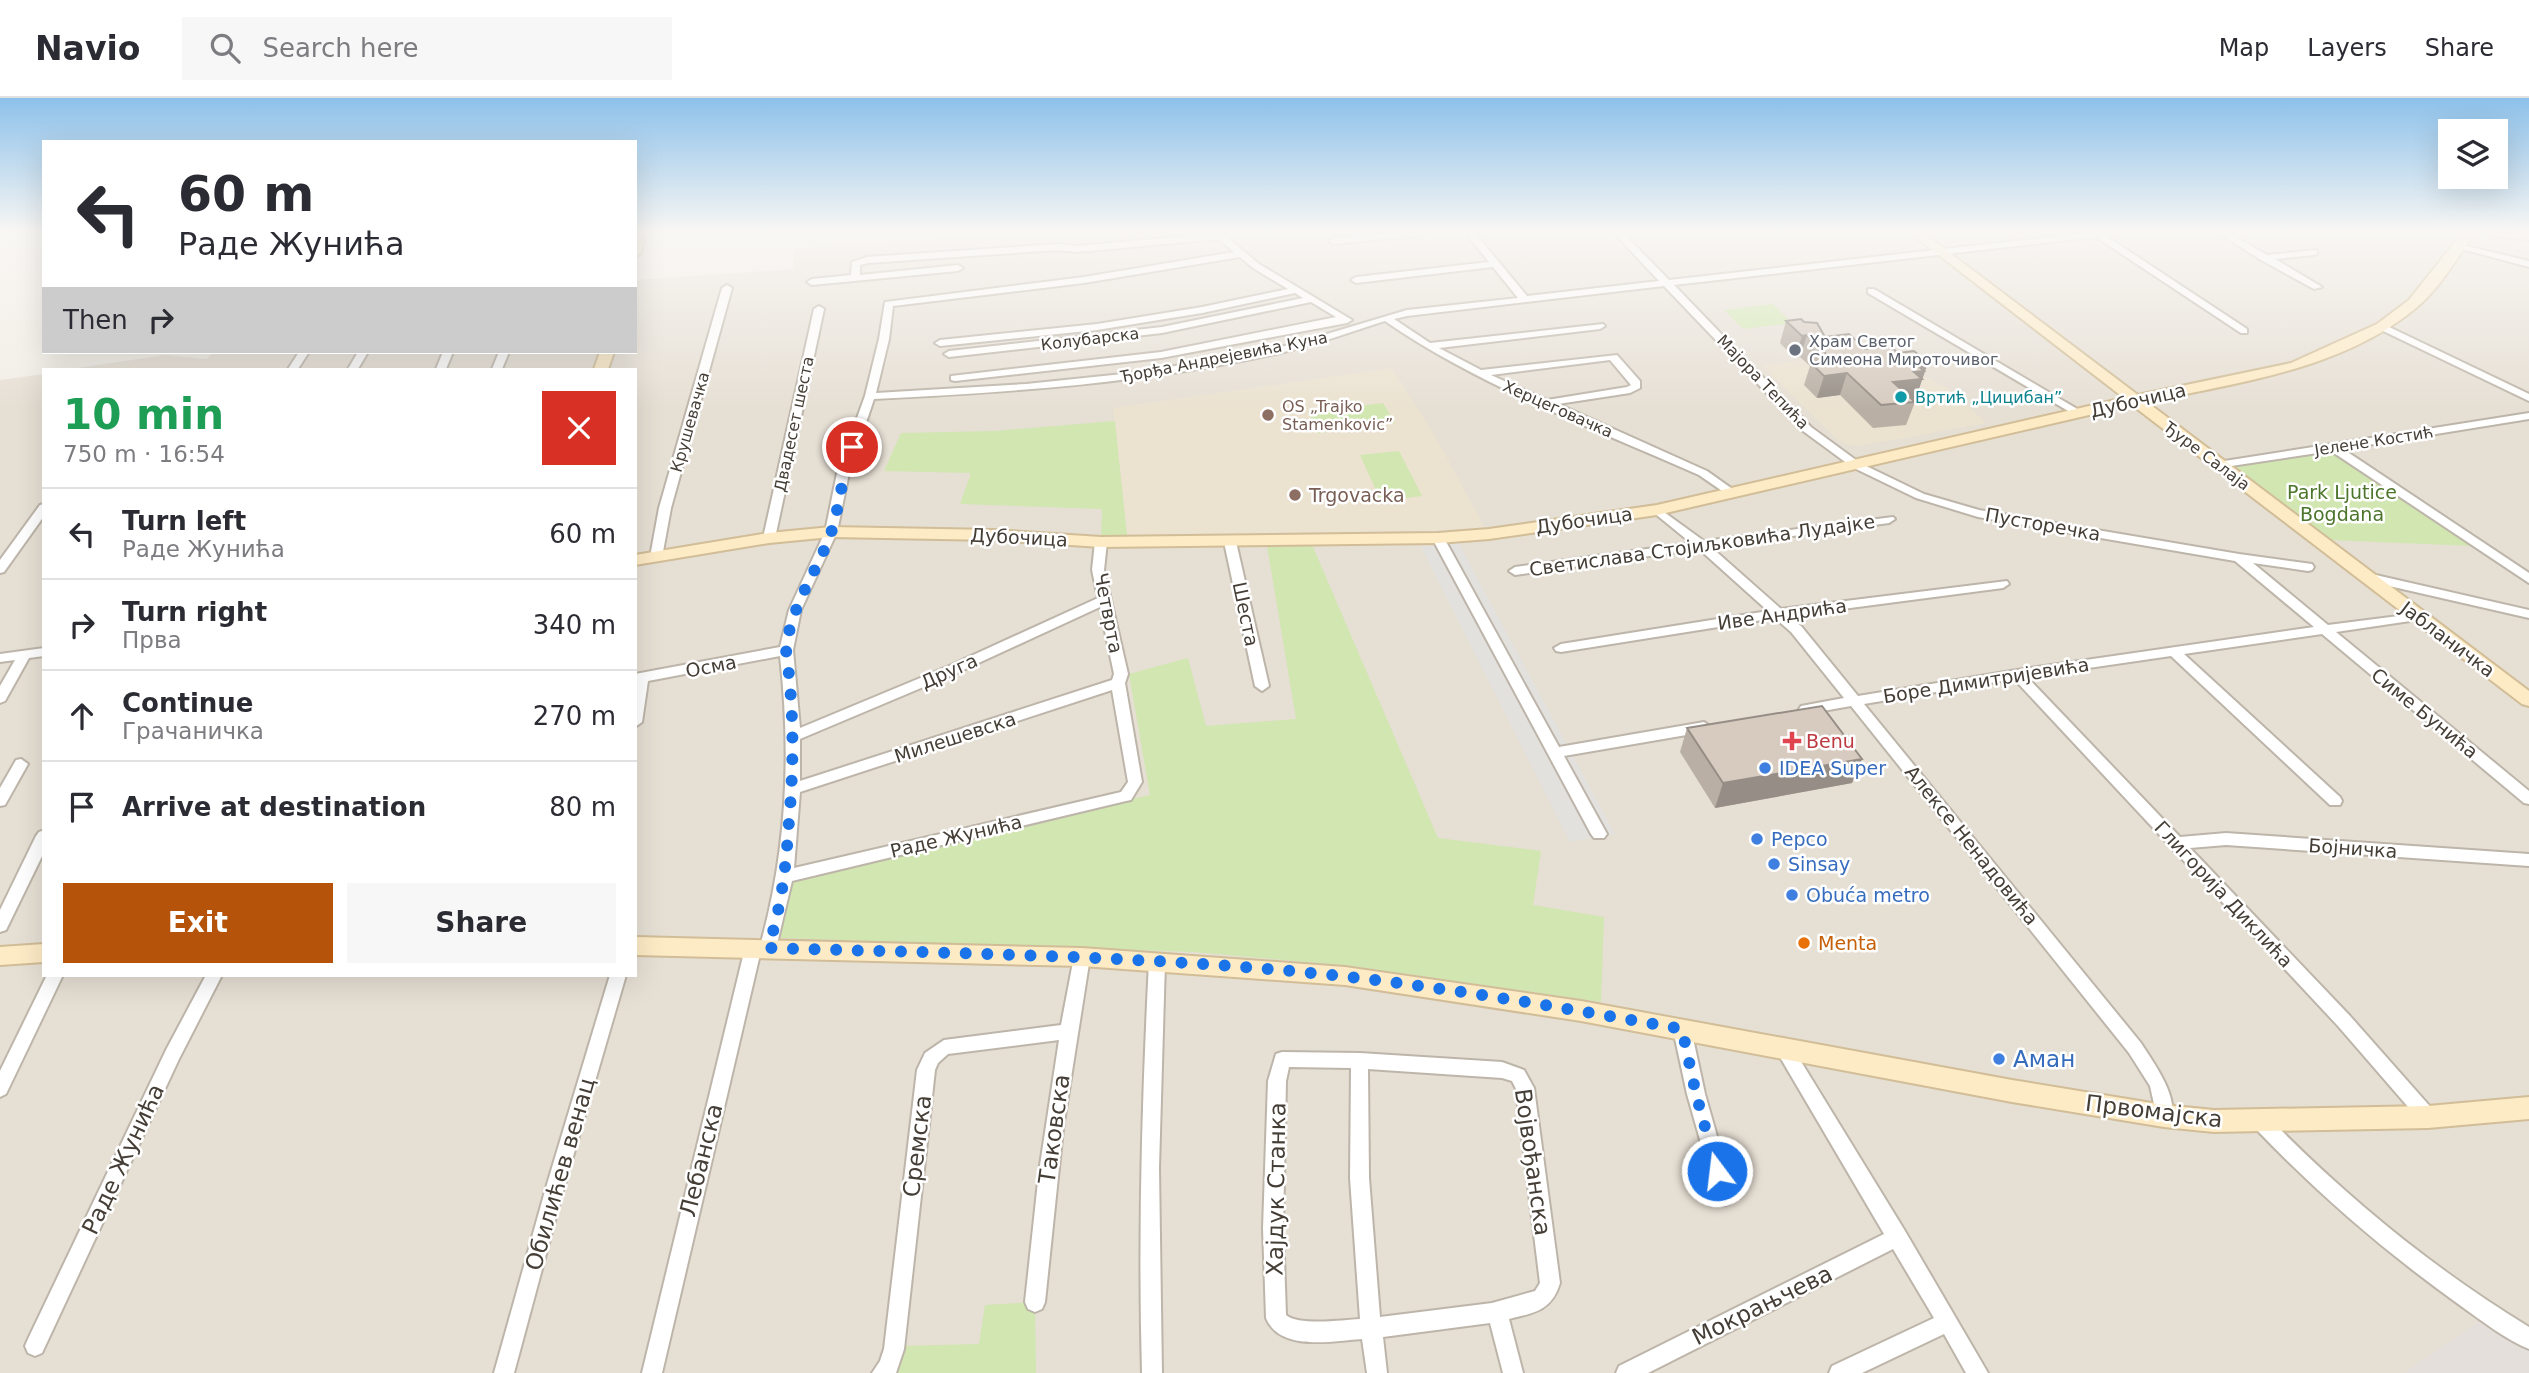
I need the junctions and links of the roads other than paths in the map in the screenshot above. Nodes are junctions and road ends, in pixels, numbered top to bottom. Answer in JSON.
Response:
{"nodes":[{"id":1,"x":1871,"y":291,"type":"dead end"},
{"id":2,"x":726,"y":292,"type":"edge"},
{"id":3,"x":991,"y":292,"type":"edge"},
{"id":4,"x":1288,"y":292,"type":"edge"},
{"id":5,"x":1299,"y":292,"type":"edge"},
{"id":6,"x":1518,"y":292,"type":"edge"},
{"id":7,"x":1596,"y":292,"type":"edge"},
{"id":8,"x":1658,"y":292,"type":"edge"},
{"id":9,"x":1675,"y":292,"type":"edge"},
{"id":10,"x":1685,"y":292,"type":"edge"},
{"id":11,"x":1992,"y":292,"type":"edge"},
{"id":12,"x":2184,"y":292,"type":"edge"},
{"id":13,"x":2423,"y":292,"type":"edge"},
{"id":14,"x":1312,"y":299,"type":"junction"},
{"id":15,"x":1524,"y":299,"type":"junction"},
{"id":16,"x":1684,"y":300,"type":"junction"},
{"id":17,"x":819,"y":309,"type":"dead end"},
{"id":18,"x":1387,"y":318,"type":"junction"},
{"id":19,"x":1343,"y":319,"type":"junction"},
{"id":20,"x":1369,"y":323,"type":"junction"},
{"id":21,"x":1600,"y":326,"type":"dead end"},
{"id":22,"x":2382,"y":327,"type":"junction"},
{"id":23,"x":2244,"y":331,"type":"dead end"},
{"id":24,"x":940,"y":343,"type":"dead end"},
{"id":25,"x":1428,"y":346,"type":"junction"},
{"id":26,"x":949,"y":354,"type":"dead end"},
{"id":27,"x":1479,"y":373,"type":"junction"},
{"id":28,"x":955,"y":378,"type":"dead end"},
{"id":29,"x":870,"y":396,"type":"junction"},
{"id":30,"x":2529,"y":398,"type":"edge"},
{"id":31,"x":2134,"y":400,"type":"junction"},
{"id":32,"x":1545,"y":403,"type":"junction"},
{"id":33,"x":2079,"y":413,"type":"junction"},
{"id":34,"x":2529,"y":416,"type":"edge"},
{"id":35,"x":2333,"y":447,"type":"junction"},
{"id":36,"x":2218,"y":464,"type":"junction"},
{"id":37,"x":1856,"y":465,"type":"junction"},
{"id":38,"x":1732,"y":493,"type":"junction"},
{"id":39,"x":42,"y":510,"type":"edge"},
{"id":40,"x":1657,"y":510,"type":"junction"},
{"id":41,"x":1889,"y":519,"type":"dead end"},
{"id":42,"x":831,"y":532,"type":"junction"},
{"id":43,"x":769,"y":538,"type":"junction"},
{"id":44,"x":1438,"y":538,"type":"junction"},
{"id":45,"x":1101,"y":542,"type":"junction"},
{"id":46,"x":1230,"y":542,"type":"junction"},
{"id":47,"x":1700,"y":544,"type":"junction"},
{"id":48,"x":656,"y":557,"type":"junction"},
{"id":49,"x":2239,"y":558,"type":"junction"},
{"id":50,"x":637,"y":560,"type":"edge"},
{"id":51,"x":2308,"y":567,"type":"dead end"},
{"id":52,"x":0,"y":569,"type":"edge"},
{"id":53,"x":1516,"y":571,"type":"dead end"},
{"id":54,"x":2367,"y":577,"type":"junction"},
{"id":55,"x":2529,"y":579,"type":"edge"},
{"id":56,"x":2003,"y":584,"type":"dead end"},
{"id":57,"x":1103,"y":601,"type":"junction"},
{"id":58,"x":1779,"y":613,"type":"junction"},
{"id":59,"x":2529,"y":614,"type":"edge"},
{"id":60,"x":2417,"y":615,"type":"junction"},
{"id":61,"x":2322,"y":628,"type":"junction"},
{"id":62,"x":1561,"y":648,"type":"dead end"},
{"id":63,"x":786,"y":650,"type":"junction"},
{"id":64,"x":2174,"y":651,"type":"junction"},
{"id":65,"x":42,"y":652,"type":"edge"},
{"id":66,"x":24,"y":656,"type":"junction"},
{"id":67,"x":0,"y":658,"type":"edge"},
{"id":68,"x":2017,"y":674,"type":"junction"},
{"id":69,"x":639,"y":678,"type":"edge"},
{"id":70,"x":1118,"y":683,"type":"junction"},
{"id":71,"x":1262,"y":686,"type":"dead end"},
{"id":72,"x":0,"y":698,"type":"edge"},
{"id":73,"x":637,"y":700,"type":"edge"},
{"id":74,"x":1856,"y":701,"type":"junction"},
{"id":75,"x":2529,"y":701,"type":"edge"},
{"id":76,"x":1787,"y":713,"type":"edge"},
{"id":77,"x":1721,"y":724,"type":"edge"},
{"id":78,"x":793,"y":736,"type":"junction"},
{"id":79,"x":1555,"y":753,"type":"junction"},
{"id":80,"x":21,"y":764,"type":"dead end"},
{"id":81,"x":792,"y":789,"type":"junction"},
{"id":82,"x":1126,"y":796,"type":"joint"},
{"id":83,"x":2529,"y":799,"type":"edge"},
{"id":84,"x":0,"y":801,"type":"edge"},
{"id":85,"x":2335,"y":801,"type":"dead end"},
{"id":86,"x":1599,"y":834,"type":"dead end"},
{"id":87,"x":42,"y":840,"type":"edge"},
{"id":88,"x":2177,"y":843,"type":"junction"},
{"id":89,"x":2529,"y":860,"type":"edge"},
{"id":90,"x":786,"y":876,"type":"junction"},
{"id":91,"x":0,"y":926,"type":"edge"},
{"id":92,"x":637,"y":946,"type":"edge"},
{"id":93,"x":761,"y":948,"type":"junction"},
{"id":94,"x":42,"y":953,"type":"edge"},
{"id":95,"x":0,"y":956,"type":"edge"},
{"id":96,"x":1082,"y":957,"type":"junction"},
{"id":97,"x":1157,"y":962,"type":"junction"},
{"id":98,"x":54,"y":977,"type":"edge"},
{"id":99,"x":213,"y":977,"type":"edge"},
{"id":100,"x":617,"y":977,"type":"edge"},
{"id":101,"x":1682,"y":1029,"type":"junction"},
{"id":102,"x":1068,"y":1032,"type":"junction"},
{"id":103,"x":1783,"y":1047,"type":"junction"},
{"id":104,"x":1282,"y":1059,"type":"joint"},
{"id":105,"x":1360,"y":1061,"type":"junction"},
{"id":106,"x":0,"y":1089,"type":"edge"},
{"id":107,"x":2529,"y":1108,"type":"edge"},
{"id":108,"x":2164,"y":1115,"type":"junction"},
{"id":109,"x":2428,"y":1117,"type":"junction"},
{"id":110,"x":2261,"y":1122,"type":"junction"},
{"id":111,"x":1724,"y":1196,"type":"dead end"},
{"id":112,"x":1898,"y":1237,"type":"junction"},
{"id":113,"x":1035,"y":1302,"type":"dead end"},
{"id":114,"x":1497,"y":1311,"type":"junction"},
{"id":115,"x":1948,"y":1322,"type":"junction"},
{"id":116,"x":1371,"y":1329,"type":"junction"},
{"id":117,"x":2529,"y":1339,"type":"edge"},
{"id":118,"x":35,"y":1346,"type":"dead end"},
{"id":119,"x":1976,"y":1372,"type":"edge"},
{"id":120,"x":505,"y":1373,"type":"edge"},
{"id":121,"x":652,"y":1373,"type":"edge"},
{"id":122,"x":882,"y":1373,"type":"edge"},
{"id":123,"x":1152,"y":1373,"type":"edge"},
{"id":124,"x":1377,"y":1373,"type":"edge"},
{"id":125,"x":1513,"y":1373,"type":"edge"},
{"id":126,"x":1626,"y":1373,"type":"edge"},
{"id":127,"x":1839,"y":1373,"type":"edge"}],
"edges":[{"from":1,"to":33,"type":"street"},
{"from":2,"to":48,"type":"street","name":"Крушевачка"},
{"from":3,"to":29,"type":"street","name":"Лебанска"},
{"from":4,"to":24,"type":"street"},
{"from":5,"to":14,"type":"street"},
{"from":6,"to":15,"type":"street"},
{"from":7,"to":15,"type":"street","name":"Ђорђа Андрејевића Куна"},
{"from":8,"to":16,"type":"street"},
{"from":9,"to":16,"type":"street","name":"Мајора Тепића"},
{"from":10,"to":16,"type":"street"},
{"from":11,"to":31,"type":"street","name":"Ђуре Салаја"},
{"from":12,"to":23,"type":"street"},
{"from":13,"to":22,"type":"street","name":"Дубочица"},
{"from":14,"to":19,"type":"street"},
{"from":14,"to":26,"type":"street","name":"Колубарска"},
{"from":15,"to":18,"type":"street","name":"Ђорђа Андрејевића Куна"},
{"from":16,"to":37,"type":"street","name":"Мајора Тепића"},
{"from":17,"to":43,"type":"street","name":"Двадесет шеста"},
{"from":18,"to":20,"type":"street","name":"Ђорђа Андрејевића Куна"},
{"from":18,"to":25,"type":"street","name":"Херцеговачка"},
{"from":19,"to":20,"type":"street"},
{"from":19,"to":28,"type":"street"},
{"from":20,"to":29,"type":"street","name":"Ђорђа Андрејевића Куна"},
{"from":21,"to":25,"type":"street"},
{"from":22,"to":30,"type":"street"},
{"from":22,"to":31,"type":"street","name":"Дубочица"},
{"from":25,"to":27,"type":"street","name":"Херцеговачка"},
{"from":27,"to":32,"type":"street","name":"Херцеговачка"},
{"from":27,"to":32,"type":"street"},
{"from":29,"to":42,"type":"street","name":"Лебанска"},
{"from":31,"to":33,"type":"street","name":"Дубочица"},
{"from":31,"to":36,"type":"street","name":"Ђуре Салаја"},
{"from":32,"to":38,"type":"street","name":"Херцеговачка"},
{"from":33,"to":37,"type":"street","name":"Дубочица"},
{"from":34,"to":35,"type":"street","name":"Јелене Костић"},
{"from":35,"to":36,"type":"street","name":"Јелене Костић"},
{"from":35,"to":55,"type":"street"},
{"from":36,"to":54,"type":"street","name":"Ђуре Салаја"},
{"from":37,"to":38,"type":"street","name":"Дубочица"},
{"from":37,"to":49,"type":"street","name":"Пусторечка"},
{"from":38,"to":40,"type":"street","name":"Дубочица"},
{"from":39,"to":52,"type":"street"},
{"from":40,"to":44,"type":"street","name":"Дубочица"},
{"from":40,"to":47,"type":"street","name":"Алексе Ненадовића"},
{"from":41,"to":47,"type":"street","name":"Светислава Стојиљковића Лудајке"},
{"from":42,"to":43,"type":"street","name":"Дубочица"},
{"from":42,"to":45,"type":"street","name":"Дубочица"},
{"from":42,"to":63,"type":"street","name":"Лебанска"},
{"from":43,"to":48,"type":"street","name":"Дубочица"},
{"from":44,"to":46,"type":"street","name":"Дубочица"},
{"from":44,"to":79,"type":"street"},
{"from":45,"to":46,"type":"street","name":"Дубочица"},
{"from":45,"to":57,"type":"street","name":"Четврта"},
{"from":46,"to":71,"type":"street","name":"Шеста"},
{"from":47,"to":53,"type":"street","name":"Светислава Стојиљковића Лудајке"},
{"from":47,"to":58,"type":"street","name":"Алексе Ненадовића"},
{"from":48,"to":50,"type":"street","name":"Дубочица"},
{"from":49,"to":51,"type":"street","name":"Пусторечка"},
{"from":49,"to":61,"type":"street"},
{"from":54,"to":59,"type":"street"},
{"from":54,"to":60,"type":"street","name":"Јабланичка"},
{"from":56,"to":58,"type":"street","name":"Иве Андрића"},
{"from":57,"to":70,"type":"street","name":"Четврта"},
{"from":57,"to":78,"type":"street","name":"Друга"},
{"from":58,"to":62,"type":"street","name":"Иве Андрића"},
{"from":58,"to":74,"type":"street","name":"Алексе Ненадовића"},
{"from":60,"to":61,"type":"street","name":"Боре Димитријевића"},
{"from":60,"to":75,"type":"street","name":"Јабланичка"},
{"from":61,"to":64,"type":"street","name":"Боре Димитријевића"},
{"from":61,"to":83,"type":"street","name":"Симе Бунића"},
{"from":63,"to":69,"type":"street","name":"Осма"},
{"from":63,"to":78,"type":"street","name":"Лебанска"},
{"from":64,"to":68,"type":"street","name":"Боре Димитријевића"},
{"from":64,"to":85,"type":"street"},
{"from":65,"to":66,"type":"street"},
{"from":66,"to":67,"type":"street"},
{"from":66,"to":72,"type":"street"},
{"from":68,"to":74,"type":"street","name":"Боре Димитријевића"},
{"from":68,"to":88,"type":"street","name":"Глигорија Диклића"},
{"from":69,"to":73,"type":"street"},
{"from":70,"to":81,"type":"street","name":"Милешевска"},
{"from":70,"to":82,"type":"street","name":"Четврта"},
{"from":74,"to":76,"type":"street","name":"Боре Димитријевића"},
{"from":74,"to":108,"type":"street","name":"Алексе Ненадовића"},
{"from":77,"to":79,"type":"street"},
{"from":78,"to":81,"type":"street","name":"Лебанска"},
{"from":79,"to":86,"type":"street"},
{"from":80,"to":84,"type":"street"},
{"from":81,"to":90,"type":"street","name":"Лебанска"},
{"from":82,"to":90,"type":"street","name":"Раде Жунића"},
{"from":87,"to":91,"type":"street"},
{"from":88,"to":89,"type":"street","name":"Бојничка"},
{"from":88,"to":109,"type":"street","name":"Глигорија Диклића"},
{"from":90,"to":93,"type":"street","name":"Лебанска"},
{"from":92,"to":93,"type":"street"},
{"from":93,"to":96,"type":"street"},
{"from":93,"to":121,"type":"street","name":"Лебанска"},
{"from":94,"to":95,"type":"street"},
{"from":96,"to":97,"type":"street"},
{"from":96,"to":102,"type":"street","name":"Таковска"},
{"from":97,"to":101,"type":"street"},
{"from":97,"to":123,"type":"street"},
{"from":98,"to":106,"type":"street"},
{"from":99,"to":118,"type":"street","name":"Раде Жунића"},
{"from":100,"to":120,"type":"street","name":"Обилићев венац"},
{"from":101,"to":103,"type":"street"},
{"from":101,"to":111,"type":"street"},
{"from":102,"to":113,"type":"street","name":"Таковска"},
{"from":102,"to":122,"type":"street","name":"Сремска"},
{"from":103,"to":108,"type":"street","name":"Првомајска"},
{"from":103,"to":112,"type":"street"},
{"from":104,"to":105,"type":"street","name":"Војвођанска"},
{"from":104,"to":116,"type":"street","name":"Хајдук Станка"},
{"from":105,"to":114,"type":"street","name":"Војвођанска"},
{"from":105,"to":116,"type":"street"},
{"from":107,"to":109,"type":"street","name":"Првомајска"},
{"from":108,"to":110,"type":"street","name":"Првомајска"},
{"from":109,"to":110,"type":"street","name":"Првомајска"},
{"from":110,"to":117,"type":"street"},
{"from":112,"to":115,"type":"street"},
{"from":112,"to":126,"type":"street","name":"Мокрањчева"},
{"from":114,"to":116,"type":"street"},
{"from":114,"to":125,"type":"street"},
{"from":115,"to":119,"type":"street"},
{"from":115,"to":127,"type":"street"},
{"from":116,"to":124,"type":"street"}]}
